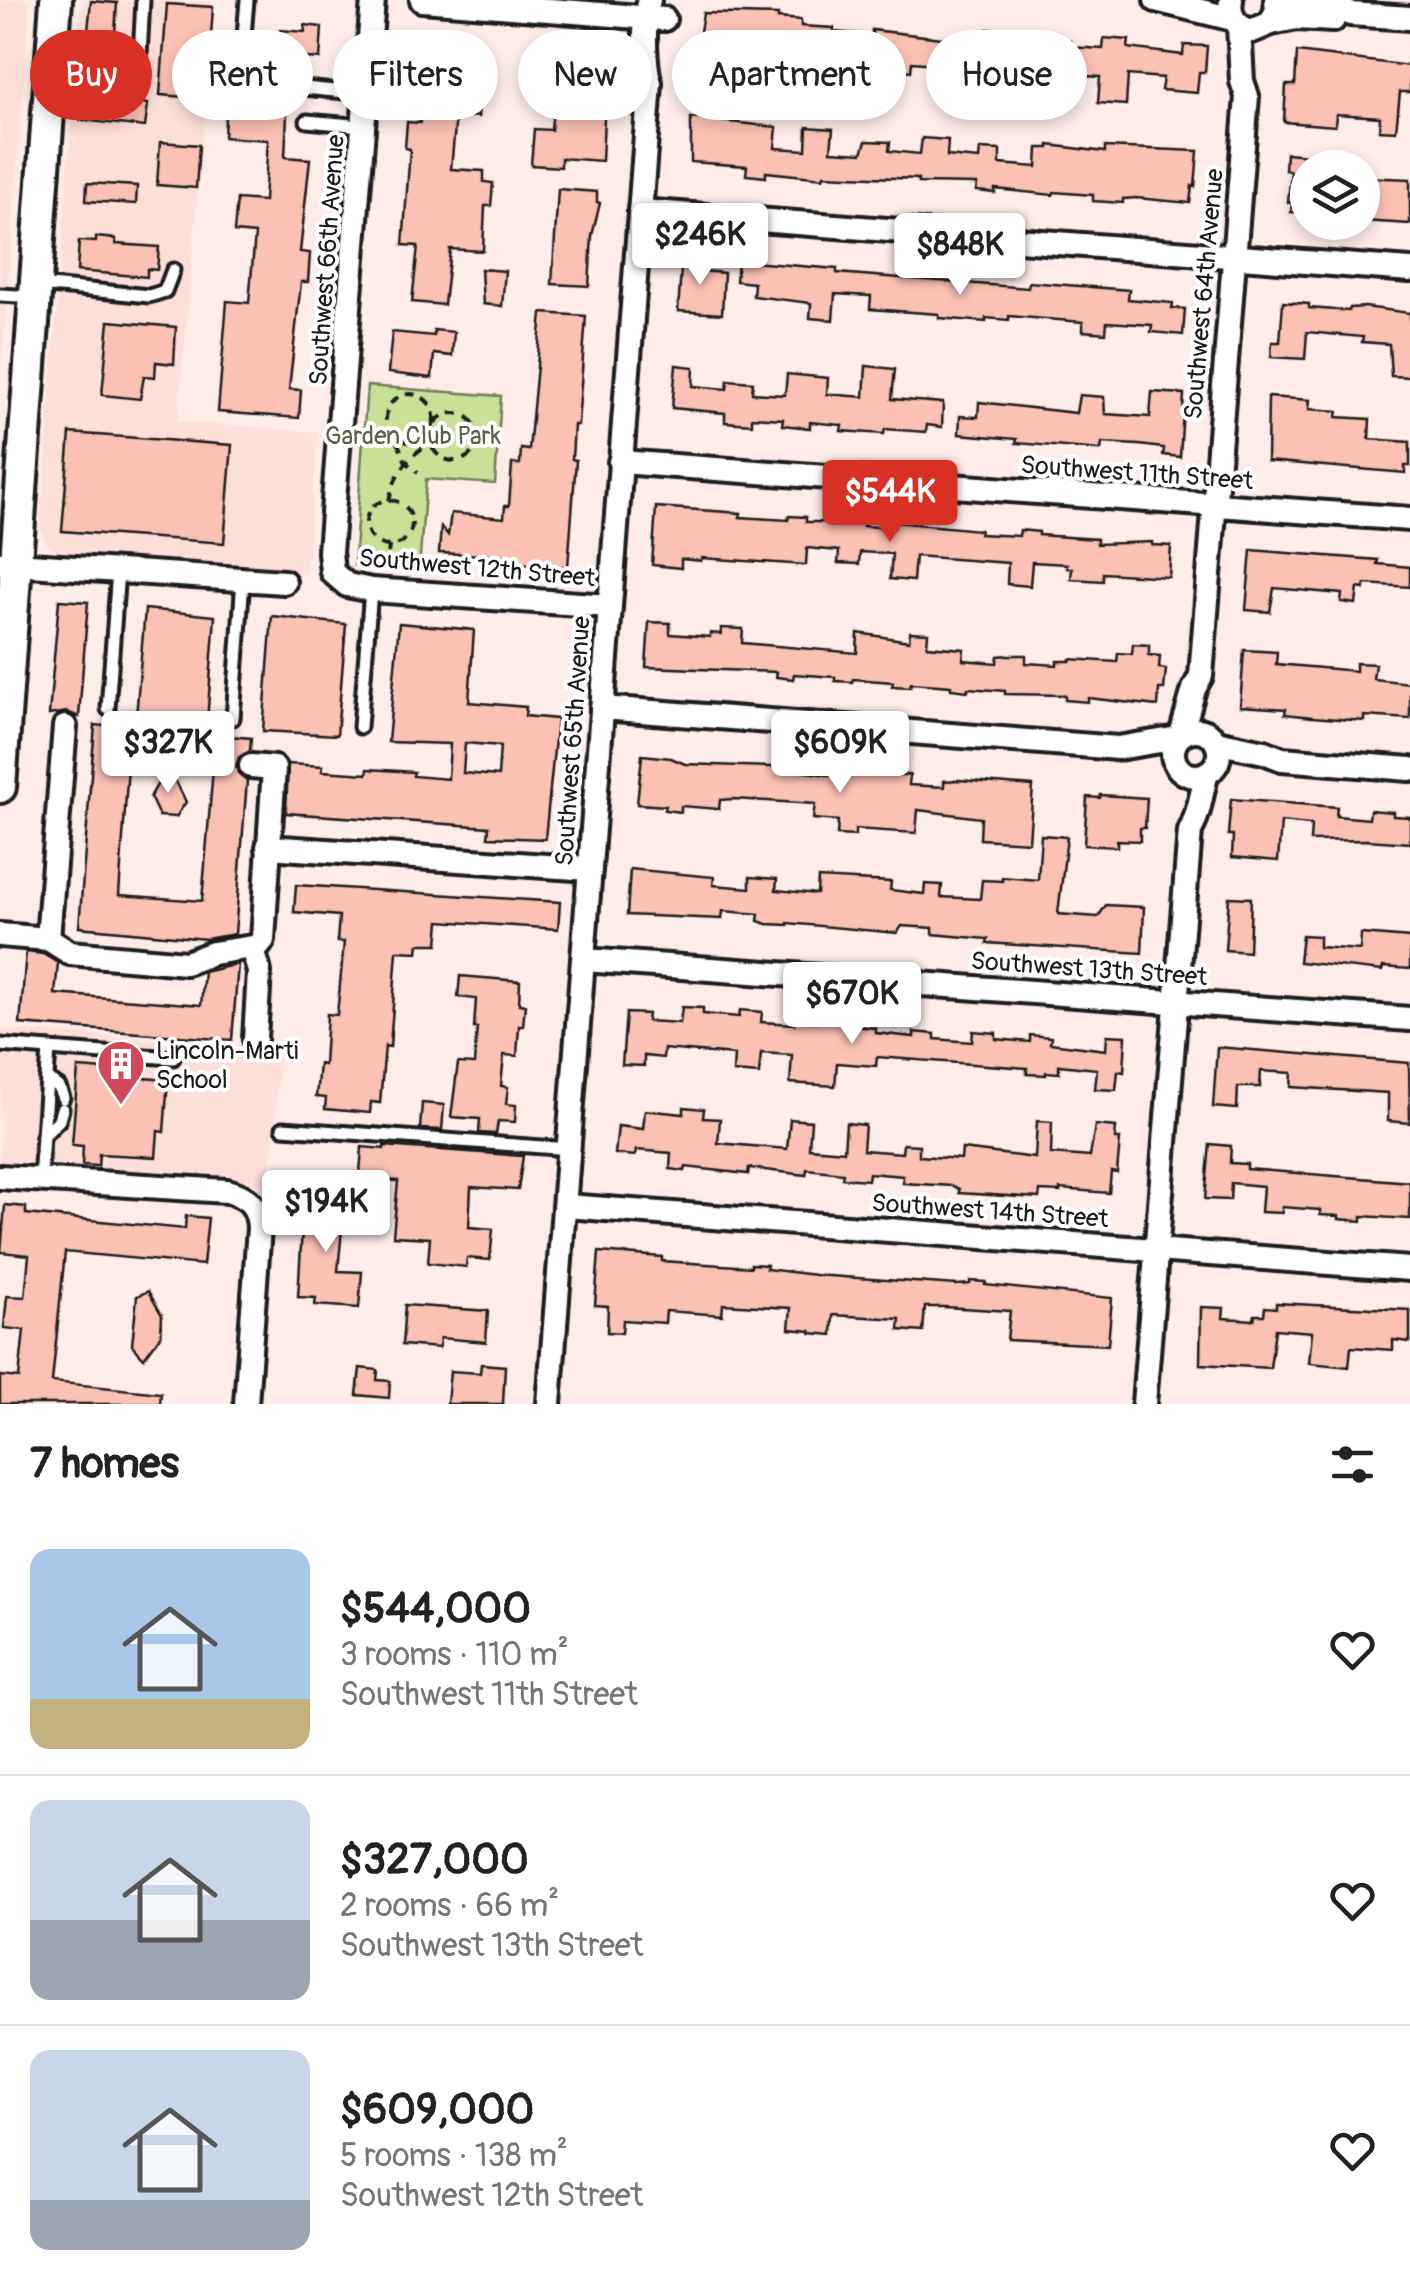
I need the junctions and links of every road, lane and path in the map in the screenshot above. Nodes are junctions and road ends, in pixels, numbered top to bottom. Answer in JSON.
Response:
{"nodes":[{"id":1,"x":56,"y":0,"type":"edge"},
{"id":2,"x":143,"y":0,"type":"edge"},
{"id":3,"x":247,"y":0,"type":"edge"},
{"id":4,"x":373,"y":0,"type":"edge"},
{"id":5,"x":422,"y":0,"type":"edge"},
{"id":6,"x":1156,"y":0,"type":"edge"},
{"id":7,"x":1294,"y":0,"type":"edge"},
{"id":8,"x":657,"y":9,"type":"edge"},
{"id":9,"x":1350,"y":14,"type":"junction"},
{"id":10,"x":1235,"y":15,"type":"edge"},
{"id":11,"x":1271,"y":17,"type":"edge"},
{"id":12,"x":1410,"y":18,"type":"edge"},
{"id":13,"x":54,"y":30,"type":"edge"},
{"id":14,"x":141,"y":30,"type":"edge"},
{"id":15,"x":244,"y":30,"type":"edge"},
{"id":16,"x":370,"y":30,"type":"edge"},
{"id":17,"x":1247,"y":96,"type":"junction"},
{"id":18,"x":47,"y":120,"type":"edge"},
{"id":19,"x":363,"y":120,"type":"edge"},
{"id":20,"x":307,"y":121,"type":"dead end"},
{"id":21,"x":362,"y":126,"type":"junction"},
{"id":22,"x":640,"y":211,"type":"junction"},
{"id":23,"x":1233,"y":256,"type":"junction"},
{"id":24,"x":173,"y":270,"type":"dead end"},
{"id":25,"x":1410,"y":270,"type":"edge"},
{"id":26,"x":35,"y":291,"type":"junction"},
{"id":27,"x":0,"y":295,"type":"edge"},
{"id":28,"x":432,"y":427,"type":"junction"},
{"id":29,"x":361,"y":429,"type":"dead end"},
{"id":30,"x":394,"y":436,"type":"junction"},
{"id":31,"x":431,"y":444,"type":"junction"},
{"id":32,"x":392,"y":462,"type":"dead end"},
{"id":33,"x":620,"y":462,"type":"junction"},
{"id":34,"x":405,"y":464,"type":"junction"},
{"id":35,"x":418,"y":472,"type":"dead end"},
{"id":36,"x":389,"y":500,"type":"junction"},
{"id":37,"x":1214,"y":504,"type":"junction"},
{"id":38,"x":1410,"y":519,"type":"edge"},
{"id":39,"x":389,"y":546,"type":"junction"},
{"id":40,"x":8,"y":564,"type":"edge"},
{"id":41,"x":118,"y":570,"type":"junction"},
{"id":42,"x":386,"y":571,"type":"dead end"},
{"id":43,"x":243,"y":579,"type":"junction"},
{"id":44,"x":340,"y":580,"type":"joint"},
{"id":45,"x":284,"y":582,"type":"dead end"},
{"id":46,"x":370,"y":590,"type":"junction"},
{"id":47,"x":610,"y":606,"type":"junction"},
{"id":48,"x":1201,"y":676,"type":"junction"},
{"id":49,"x":3,"y":706,"type":"edge"},
{"id":50,"x":602,"y":708,"type":"junction"},
{"id":51,"x":108,"y":709,"type":"dead end"},
{"id":52,"x":234,"y":718,"type":"dead end"},
{"id":53,"x":65,"y":727,"type":"dead end"},
{"id":54,"x":360,"y":727,"type":"dead end"},
{"id":55,"x":1180,"y":737,"type":"junction"},
{"id":56,"x":1214,"y":740,"type":"junction"},
{"id":57,"x":1118,"y":748,"type":"junction"},
{"id":58,"x":1282,"y":759,"type":"junction"},
{"id":59,"x":250,"y":766,"type":"dead end"},
{"id":60,"x":1178,"y":767,"type":"junction"},
{"id":61,"x":1410,"y":769,"type":"edge"},
{"id":62,"x":1210,"y":771,"type":"junction"},
{"id":63,"x":0,"y":787,"type":"edge"},
{"id":64,"x":1190,"y":830,"type":"junction"},
{"id":65,"x":268,"y":847,"type":"junction"},
{"id":66,"x":590,"y":869,"type":"junction"},
{"id":67,"x":0,"y":935,"type":"edge"},
{"id":68,"x":48,"y":939,"type":"junction"},
{"id":69,"x":253,"y":949,"type":"junction"},
{"id":70,"x":584,"y":960,"type":"junction"},
{"id":71,"x":1176,"y":1002,"type":"junction"},
{"id":72,"x":1410,"y":1019,"type":"edge"},
{"id":73,"x":254,"y":1039,"type":"dead end"},
{"id":74,"x":0,"y":1045,"type":"edge"},
{"id":75,"x":49,"y":1049,"type":"junction"},
{"id":76,"x":172,"y":1058,"type":"dead end"},
{"id":77,"x":47,"y":1080,"type":"junction"},
{"id":78,"x":283,"y":1128,"type":"dead end"},
{"id":79,"x":43,"y":1136,"type":"junction"},
{"id":80,"x":570,"y":1149,"type":"junction"},
{"id":81,"x":0,"y":1177,"type":"edge"},
{"id":82,"x":40,"y":1180,"type":"junction"},
{"id":83,"x":566,"y":1206,"type":"junction"},
{"id":84,"x":1157,"y":1250,"type":"junction"},
{"id":85,"x":1410,"y":1269,"type":"edge"},
{"id":86,"x":246,"y":1404,"type":"edge"},
{"id":87,"x":549,"y":1404,"type":"edge"},
{"id":88,"x":1144,"y":1404,"type":"edge"}],
"edges":[{"from":1,"to":13,"type":"main road"},
{"from":2,"to":14,"type":"lane"},
{"from":3,"to":15,"type":"lane"},
{"from":4,"to":16,"type":"street","name":"Southwest 66th Avenue"},
{"from":5,"to":8,"type":"street"},
{"from":6,"to":10,"type":"street"},
{"from":7,"to":9,"type":"street"},
{"from":8,"to":22,"type":"street","name":"Southwest 65th Avenue"},
{"from":9,"to":11,"type":"street"},
{"from":9,"to":12,"type":"street"},
{"from":10,"to":11,"type":"street"},
{"from":10,"to":17,"type":"street","name":"Southwest 64th Avenue"},
{"from":11,"to":17,"type":"street","name":"Southwest 64th Avenue"},
{"from":17,"to":23,"type":"street","name":"Southwest 64th Avenue"},
{"from":18,"to":26,"type":"main road"},
{"from":19,"to":21,"type":"street","name":"Southwest 66th Avenue"},
{"from":20,"to":21,"type":"lane"},
{"from":21,"to":44,"type":"street","name":"Southwest 66th Avenue"},
{"from":22,"to":23,"type":"street"},
{"from":22,"to":33,"type":"street","name":"Southwest 65th Avenue"},
{"from":23,"to":25,"type":"street"},
{"from":23,"to":37,"type":"street","name":"Southwest 64th Avenue"},
{"from":24,"to":26,"type":"lane"},
{"from":26,"to":27,"type":"lane"},
{"from":26,"to":40,"type":"main road"},
{"from":28,"to":30,"type":"path"},
{"from":28,"to":30,"type":"path"},
{"from":28,"to":31,"type":"path"},
{"from":28,"to":31,"type":"path"},
{"from":29,"to":30,"type":"path"},
{"from":30,"to":34,"type":"path"},
{"from":31,"to":34,"type":"path"},
{"from":32,"to":34,"type":"path"},
{"from":33,"to":37,"type":"street","name":"Southwest 11th Street"},
{"from":33,"to":47,"type":"street","name":"Southwest 65th Avenue"},
{"from":34,"to":35,"type":"path"},
{"from":34,"to":36,"type":"path"},
{"from":36,"to":39,"type":"path"},
{"from":36,"to":39,"type":"path"},
{"from":37,"to":38,"type":"street","name":"Southwest 11th Street"},
{"from":37,"to":48,"type":"street","name":"Southwest 64th Avenue"},
{"from":39,"to":42,"type":"path"},
{"from":40,"to":41,"type":"street"},
{"from":40,"to":49,"type":"main road"},
{"from":41,"to":43,"type":"street"},
{"from":41,"to":51,"type":"lane"},
{"from":43,"to":45,"type":"street"},
{"from":43,"to":52,"type":"lane"},
{"from":44,"to":46,"type":"street","name":"Southwest 12th Street"},
{"from":46,"to":47,"type":"street","name":"Southwest 12th Street"},
{"from":46,"to":54,"type":"lane"},
{"from":47,"to":50,"type":"street","name":"Southwest 65th Avenue"},
{"from":48,"to":55,"type":"street","name":"Southwest 64th Avenue"},
{"from":48,"to":56,"type":"street","name":"Southwest 64th Avenue"},
{"from":49,"to":63,"type":"main road"},
{"from":50,"to":57,"type":"street"},
{"from":50,"to":66,"type":"street","name":"Southwest 65th Avenue"},
{"from":53,"to":68,"type":"street"},
{"from":55,"to":56,"type":"street"},
{"from":55,"to":57,"type":"street"},
{"from":55,"to":60,"type":"street"},
{"from":56,"to":58,"type":"street"},
{"from":56,"to":62,"type":"street"},
{"from":57,"to":60,"type":"street"},
{"from":58,"to":61,"type":"street"},
{"from":58,"to":62,"type":"street"},
{"from":59,"to":65,"type":"street"},
{"from":60,"to":62,"type":"street"},
{"from":60,"to":64,"type":"street"},
{"from":62,"to":64,"type":"street"},
{"from":64,"to":71,"type":"street"},
{"from":65,"to":66,"type":"street"},
{"from":65,"to":69,"type":"street"},
{"from":66,"to":70,"type":"street","name":"Southwest 65th Avenue"},
{"from":67,"to":68,"type":"street"},
{"from":68,"to":69,"type":"street"},
{"from":69,"to":73,"type":"street"},
{"from":70,"to":71,"type":"street","name":"Southwest 13th Street"},
{"from":70,"to":80,"type":"street","name":"Southwest 65th Avenue"},
{"from":71,"to":72,"type":"street","name":"Southwest 13th Street"},
{"from":71,"to":84,"type":"street"},
{"from":74,"to":75,"type":"lane"},
{"from":75,"to":76,"type":"lane"},
{"from":75,"to":77,"type":"lane"},
{"from":77,"to":79,"type":"lane"},
{"from":77,"to":79,"type":"lane"},
{"from":78,"to":80,"type":"lane"},
{"from":79,"to":82,"type":"lane"},
{"from":80,"to":83,"type":"street","name":"Southwest 65th Avenue"},
{"from":81,"to":82,"type":"street"},
{"from":82,"to":86,"type":"street"},
{"from":83,"to":84,"type":"street","name":"Southwest 14th Street"},
{"from":83,"to":87,"type":"street","name":"Southwest 65th Avenue"},
{"from":84,"to":85,"type":"street","name":"Southwest 14th Street"},
{"from":84,"to":88,"type":"street"}]}
